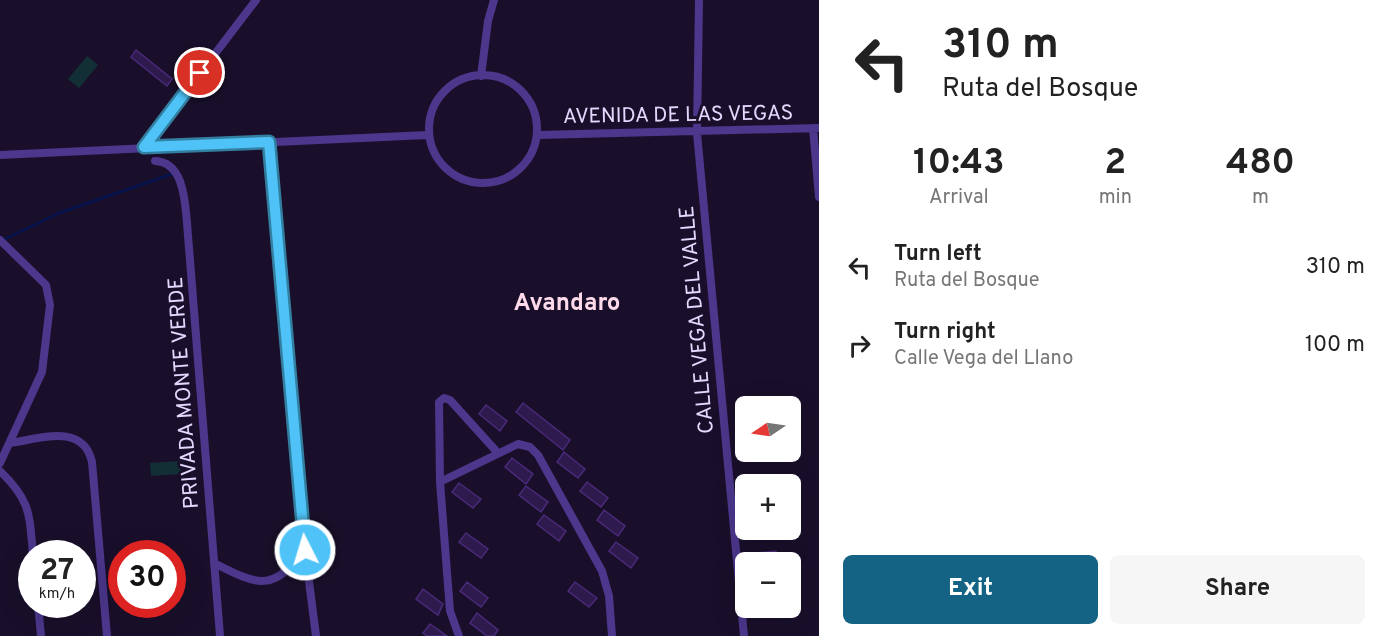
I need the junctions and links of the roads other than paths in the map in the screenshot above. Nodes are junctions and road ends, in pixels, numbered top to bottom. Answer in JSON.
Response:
{"nodes":[{"id":1,"x":256,"y":0,"type":"edge"},
{"id":2,"x":494,"y":0,"type":"edge"},
{"id":3,"x":699,"y":0,"type":"edge"},
{"id":4,"x":481,"y":76,"type":"junction"},
{"id":5,"x":816,"y":128,"type":"edge"},
{"id":6,"x":697,"y":133,"type":"junction"},
{"id":7,"x":427,"y":135,"type":"junction"},
{"id":8,"x":538,"y":135,"type":"junction"},
{"id":9,"x":269,"y":142,"type":"junction"},
{"id":10,"x":144,"y":147,"type":"junction"},
{"id":11,"x":0,"y":155,"type":"edge"},
{"id":12,"x":155,"y":161,"type":"dead end"},
{"id":13,"x":819,"y":197,"type":"edge"},
{"id":14,"x":0,"y":240,"type":"edge"},
{"id":15,"x":10,"y":443,"type":"junction"},
{"id":16,"x":497,"y":452,"type":"junction"},
{"id":17,"x":0,"y":462,"type":"edge"},
{"id":18,"x":0,"y":471,"type":"edge"},
{"id":19,"x":440,"y":482,"type":"junction"},
{"id":20,"x":31,"y":540,"type":"edge"},
{"id":21,"x":305,"y":550,"type":"junction"},
{"id":22,"x":214,"y":563,"type":"junction"},
{"id":23,"x":39,"y":618,"type":"edge"},
{"id":24,"x":41,"y":636,"type":"edge"},
{"id":25,"x":107,"y":636,"type":"edge"},
{"id":26,"x":220,"y":636,"type":"edge"},
{"id":27,"x":316,"y":636,"type":"edge"},
{"id":28,"x":459,"y":636,"type":"edge"},
{"id":29,"x":612,"y":636,"type":"edge"},
{"id":30,"x":744,"y":636,"type":"edge"}],
"edges":[{"from":1,"to":10,"type":"street"},
{"from":2,"to":4,"type":"street"},
{"from":3,"to":6,"type":"street","name":"CALLE VEGA DEL VALLE"},
{"from":4,"to":7,"type":"street"},
{"from":4,"to":8,"type":"street"},
{"from":5,"to":6,"type":"street","name":"AVENIDA DE LAS VEGAS"},
{"from":5,"to":13,"type":"street"},
{"from":6,"to":8,"type":"street","name":"AVENIDA DE LAS VEGAS"},
{"from":6,"to":30,"type":"street","name":"CALLE VEGA DEL VALLE"},
{"from":7,"to":8,"type":"street"},
{"from":7,"to":9,"type":"street"},
{"from":9,"to":10,"type":"street"},
{"from":9,"to":21,"type":"street"},
{"from":10,"to":11,"type":"street"},
{"from":12,"to":22,"type":"street","name":"PRIVADA MONTE VERDE"},
{"from":14,"to":15,"type":"street"},
{"from":15,"to":17,"type":"street"},
{"from":15,"to":25,"type":"street"},
{"from":16,"to":19,"type":"street"},
{"from":16,"to":19,"type":"street"},
{"from":16,"to":29,"type":"street"},
{"from":18,"to":20,"type":"street"},
{"from":19,"to":28,"type":"street"},
{"from":21,"to":22,"type":"street"},
{"from":21,"to":27,"type":"street"},
{"from":22,"to":26,"type":"street","name":"PRIVADA MONTE VERDE"},
{"from":23,"to":24,"type":"street"}]}
